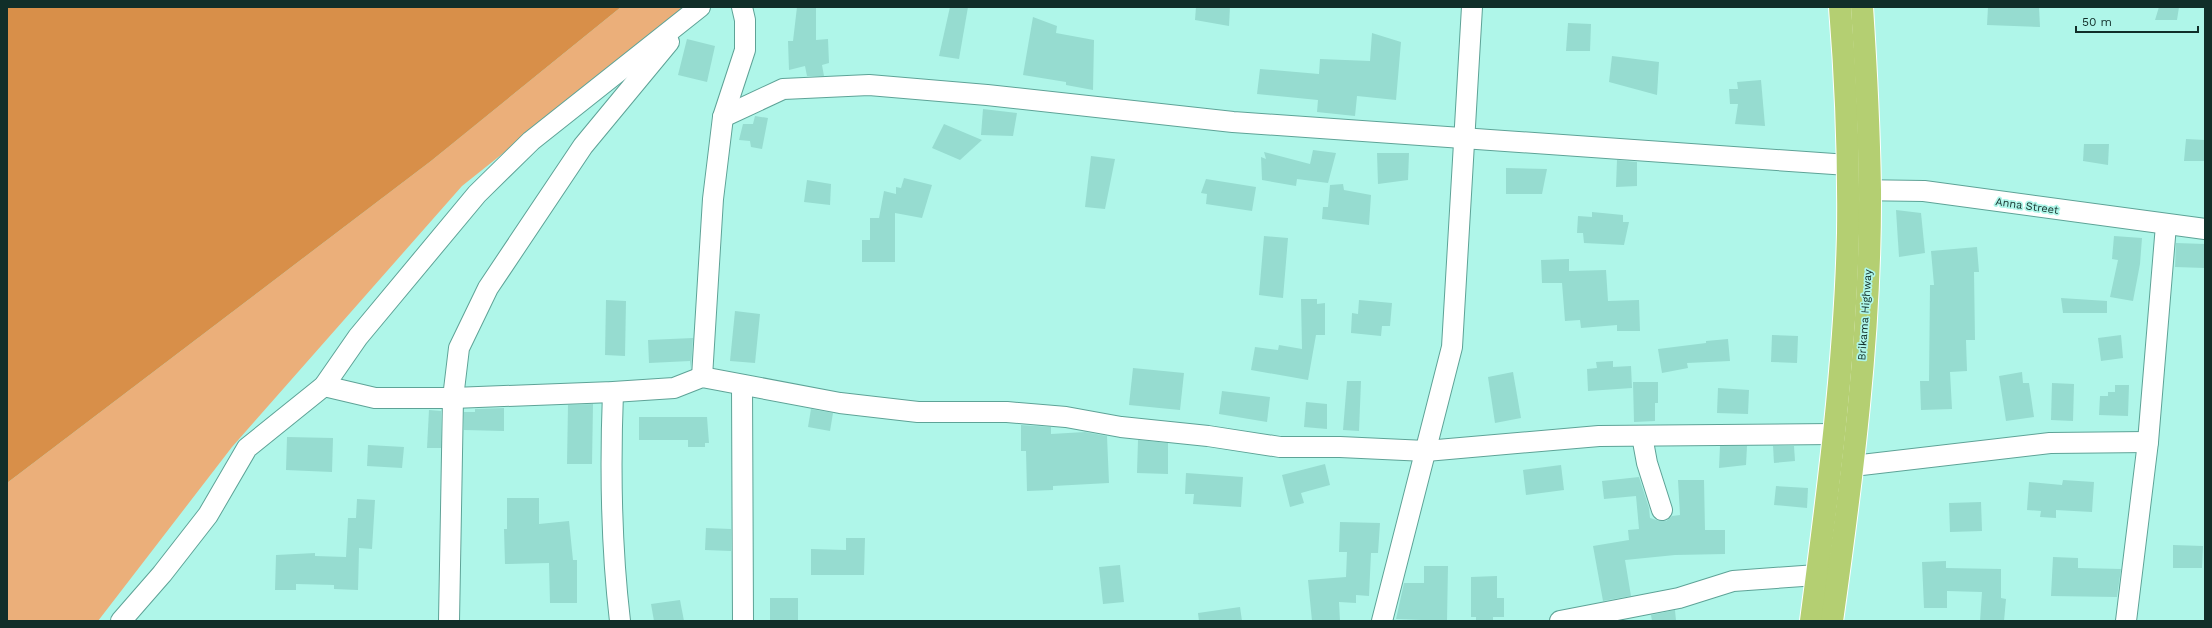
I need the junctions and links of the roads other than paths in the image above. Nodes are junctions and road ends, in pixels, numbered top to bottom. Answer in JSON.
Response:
{"nodes":[{"id":1,"x":742,"y":7,"type":"edge"},
{"id":2,"x":1472,"y":7,"type":"edge"},
{"id":3,"x":1840,"y":7,"type":"edge"},
{"id":4,"x":1862,"y":7,"type":"edge"},
{"id":5,"x":697,"y":9,"type":"edge"},
{"id":6,"x":723,"y":118,"type":"junction"},
{"id":7,"x":1463,"y":137,"type":"junction"},
{"id":8,"x":1848,"y":165,"type":"junction"},
{"id":9,"x":1848,"y":190,"type":"junction"},
{"id":10,"x":1870,"y":190,"type":"junction"},
{"id":11,"x":2166,"y":225,"type":"junction"},
{"id":12,"x":2205,"y":229,"type":"edge"},
{"id":13,"x":702,"y":377,"type":"junction"},
{"id":14,"x":742,"y":385,"type":"junction"},
{"id":15,"x":324,"y":386,"type":"junction"},
{"id":16,"x":613,"y":392,"type":"junction"},
{"id":17,"x":453,"y":398,"type":"junction"},
{"id":18,"x":1834,"y":434,"type":"junction"},
{"id":19,"x":1642,"y":436,"type":"junction"},
{"id":20,"x":2148,"y":442,"type":"junction"},
{"id":21,"x":1426,"y":451,"type":"junction"},
{"id":22,"x":1853,"y":466,"type":"junction"},
{"id":23,"x":1662,"y":510,"type":"dead end"},
{"id":24,"x":1817,"y":575,"type":"junction"},
{"id":25,"x":121,"y":621,"type":"edge"},
{"id":26,"x":449,"y":621,"type":"edge"},
{"id":27,"x":620,"y":621,"type":"edge"},
{"id":28,"x":743,"y":621,"type":"edge"},
{"id":29,"x":1382,"y":621,"type":"edge"},
{"id":30,"x":1560,"y":621,"type":"edge"},
{"id":31,"x":1811,"y":621,"type":"edge"},
{"id":32,"x":1832,"y":621,"type":"edge"},
{"id":33,"x":2126,"y":621,"type":"edge"}],
"edges":[{"from":1,"to":6,"type":"street"},
{"from":2,"to":7,"type":"street"},
{"from":3,"to":8,"type":"highway","name":"Brikama Highway"},
{"from":4,"to":10,"type":"highway","name":"Brikama Highway"},
{"from":5,"to":15,"type":"street"},
{"from":5,"to":17,"type":"street"},
{"from":6,"to":7,"type":"street"},
{"from":6,"to":13,"type":"street"},
{"from":7,"to":8,"type":"street"},
{"from":7,"to":21,"type":"street"},
{"from":8,"to":9,"type":"highway","name":"Brikama Highway"},
{"from":9,"to":10,"type":"street","name":"Anna Street"},
{"from":9,"to":18,"type":"highway","name":"Brikama Highway"},
{"from":10,"to":11,"type":"street","name":"Anna Street"},
{"from":10,"to":22,"type":"highway","name":"Brikama Highway"},
{"from":11,"to":12,"type":"street","name":"Anna Street"},
{"from":11,"to":20,"type":"street"},
{"from":13,"to":14,"type":"street"},
{"from":13,"to":16,"type":"street"},
{"from":14,"to":21,"type":"street"},
{"from":14,"to":28,"type":"street"},
{"from":15,"to":17,"type":"street"},
{"from":15,"to":25,"type":"street"},
{"from":16,"to":17,"type":"street"},
{"from":16,"to":27,"type":"street"},
{"from":17,"to":26,"type":"street"},
{"from":18,"to":19,"type":"street"},
{"from":18,"to":24,"type":"highway","name":"Brikama Highway"},
{"from":19,"to":21,"type":"street"},
{"from":19,"to":23,"type":"street"},
{"from":20,"to":22,"type":"street"},
{"from":20,"to":33,"type":"street"},
{"from":21,"to":29,"type":"street"},
{"from":22,"to":32,"type":"highway","name":"Brikama Highway"},
{"from":24,"to":30,"type":"street"},
{"from":24,"to":31,"type":"highway","name":"Brikama Highway"}]}
